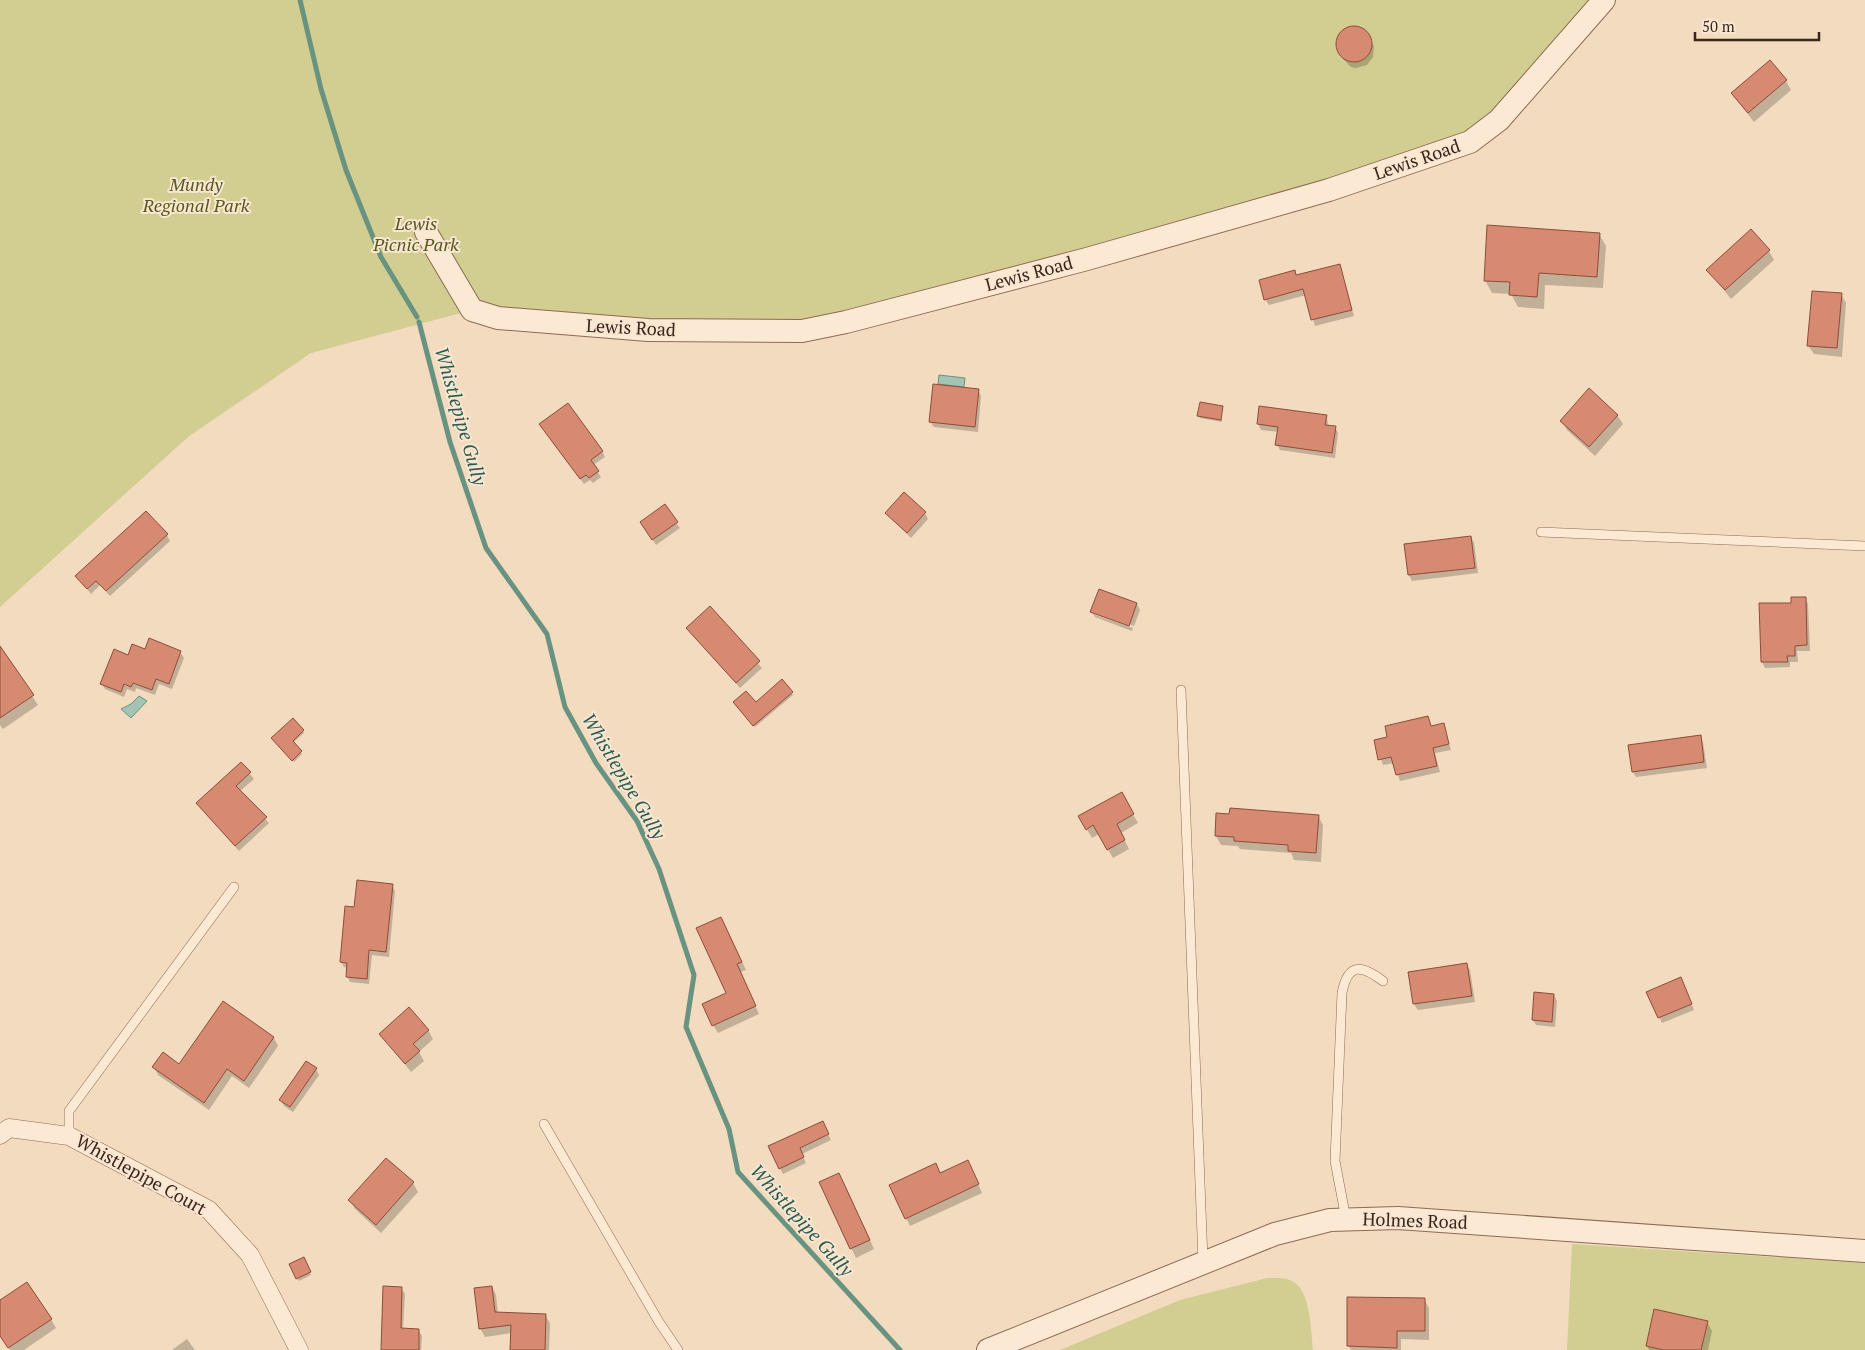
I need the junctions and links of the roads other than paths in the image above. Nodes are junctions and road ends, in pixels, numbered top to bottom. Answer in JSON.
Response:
{"nodes":[{"id":1,"x":1604,"y":0,"type":"edge"},
{"id":2,"x":426,"y":232,"type":"dead end"},
{"id":3,"x":1541,"y":532,"type":"dead end"},
{"id":4,"x":1865,"y":546,"type":"edge"},
{"id":5,"x":1181,"y":690,"type":"dead end"},
{"id":6,"x":234,"y":887,"type":"dead end"},
{"id":7,"x":1383,"y":981,"type":"dead end"},
{"id":8,"x":544,"y":1124,"type":"dead end"},
{"id":9,"x":3,"y":1128,"type":"edge"},
{"id":10,"x":69,"y":1136,"type":"junction"},
{"id":11,"x":1346,"y":1220,"type":"junction"},
{"id":12,"x":1865,"y":1251,"type":"edge"},
{"id":13,"x":1203,"y":1261,"type":"junction"},
{"id":14,"x":300,"y":1350,"type":"edge"},
{"id":15,"x":678,"y":1350,"type":"edge"},
{"id":16,"x":988,"y":1350,"type":"edge"}],
"edges":[{"from":1,"to":2,"type":"street","name":"Lewis Road"},
{"from":3,"to":4,"type":"lane"},
{"from":5,"to":13,"type":"lane"},
{"from":6,"to":10,"type":"lane"},
{"from":7,"to":11,"type":"lane"},
{"from":8,"to":15,"type":"lane"},
{"from":9,"to":10,"type":"street","name":"Whistlepipe Court"},
{"from":10,"to":14,"type":"street","name":"Whistlepipe Court"},
{"from":11,"to":12,"type":"street","name":"Holmes Road"},
{"from":11,"to":13,"type":"street","name":"Holmes Road"},
{"from":13,"to":16,"type":"street","name":"Holmes Road"}]}
